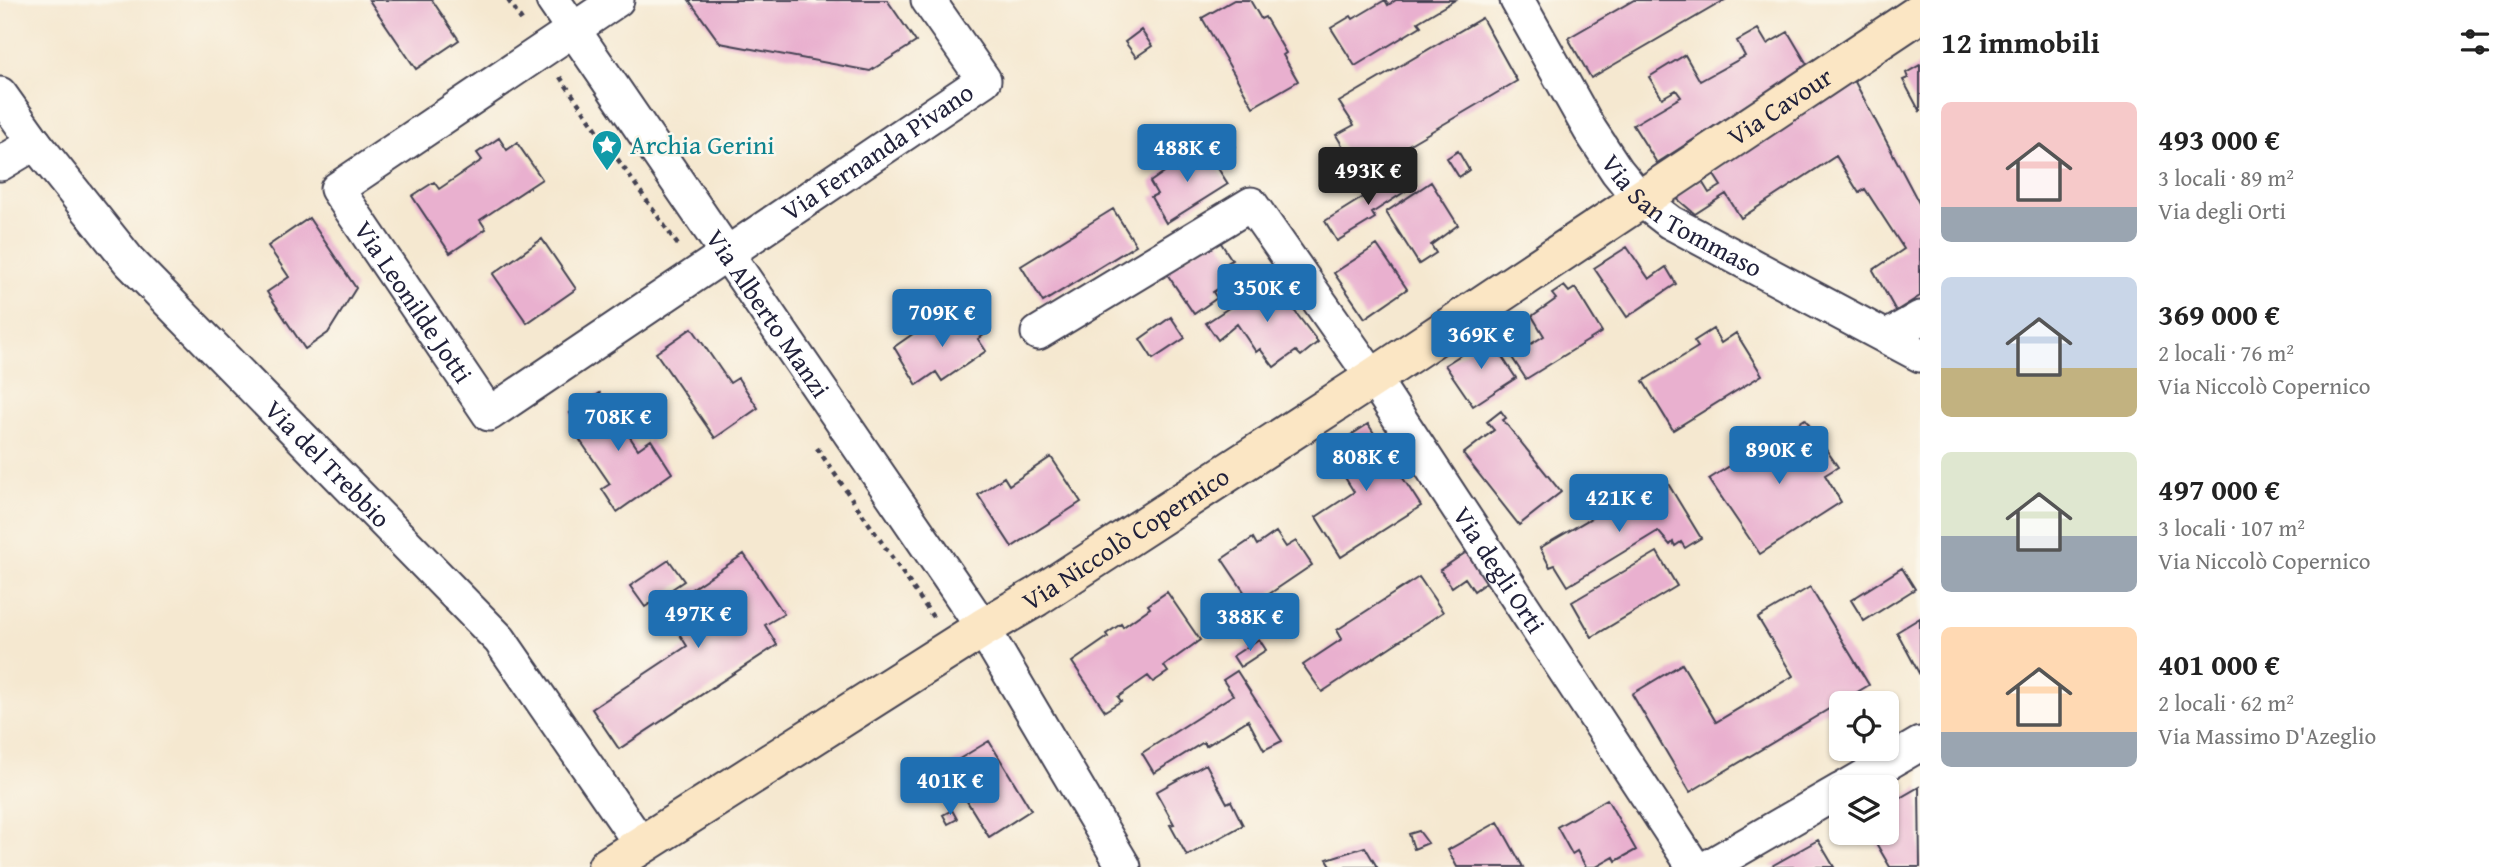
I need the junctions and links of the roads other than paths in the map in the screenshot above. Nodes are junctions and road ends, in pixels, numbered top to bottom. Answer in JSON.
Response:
{"nodes":[{"id":1,"x":552,"y":0,"type":"edge"},
{"id":2,"x":617,"y":0,"type":"edge"},
{"id":3,"x":928,"y":0,"type":"edge"},
{"id":4,"x":1517,"y":0,"type":"edge"},
{"id":5,"x":1920,"y":13,"type":"edge"},
{"id":6,"x":573,"y":30,"type":"junction"},
{"id":7,"x":0,"y":94,"type":"edge"},
{"id":8,"x":35,"y":143,"type":"junction"},
{"id":9,"x":0,"y":164,"type":"edge"},
{"id":10,"x":1639,"y":198,"type":"junction"},
{"id":11,"x":727,"y":254,"type":"junction"},
{"id":12,"x":1920,"y":318,"type":"edge"},
{"id":13,"x":1038,"y":333,"type":"dead end"},
{"id":14,"x":1887,"y":337,"type":"junction"},
{"id":15,"x":1920,"y":355,"type":"edge"},
{"id":16,"x":1373,"y":378,"type":"junction"},
{"id":17,"x":983,"y":628,"type":"junction"},
{"id":18,"x":1920,"y":744,"type":"edge"},
{"id":19,"x":1867,"y":775,"type":"edge"},
{"id":20,"x":1829,"y":797,"type":"edge"},
{"id":21,"x":642,"y":846,"type":"junction"},
{"id":22,"x":607,"y":867,"type":"edge"},
{"id":23,"x":1124,"y":867,"type":"edge"},
{"id":24,"x":1693,"y":867,"type":"edge"},
{"id":25,"x":1708,"y":867,"type":"edge"}],
"edges":[{"from":1,"to":6,"type":"street","name":"Via Alberto Manzi"},
{"from":2,"to":6,"type":"street"},
{"from":3,"to":11,"type":"street","name":"Via Fernanda Pivano"},
{"from":4,"to":10,"type":"street","name":"Via San Tommaso"},
{"from":5,"to":10,"type":"main road","name":"Via Cavour"},
{"from":6,"to":11,"type":"street","name":"Via Alberto Manzi"},
{"from":6,"to":11,"type":"street","name":"Via Leonilde Jotti"},
{"from":7,"to":8,"type":"street","name":"Via del Trebbio"},
{"from":8,"to":9,"type":"street"},
{"from":8,"to":21,"type":"street","name":"Via del Trebbio"},
{"from":10,"to":14,"type":"street","name":"Via San Tommaso"},
{"from":10,"to":16,"type":"main road","name":"Via Niccolò Copernico"},
{"from":11,"to":17,"type":"street","name":"Via Alberto Manzi"},
{"from":12,"to":14,"type":"street"},
{"from":13,"to":16,"type":"street","name":"Via degli Orti"},
{"from":14,"to":15,"type":"street","name":"Via San Tommaso"},
{"from":16,"to":17,"type":"main road","name":"Via Niccolò Copernico"},
{"from":16,"to":24,"type":"street","name":"Via degli Orti"},
{"from":17,"to":21,"type":"main road","name":"Via Niccolò Copernico"},
{"from":17,"to":23,"type":"street","name":"Via Alberto Manzi"},
{"from":18,"to":19,"type":"street"},
{"from":20,"to":25,"type":"street"},
{"from":21,"to":22,"type":"main road","name":"Via Niccolò Copernico"}]}
